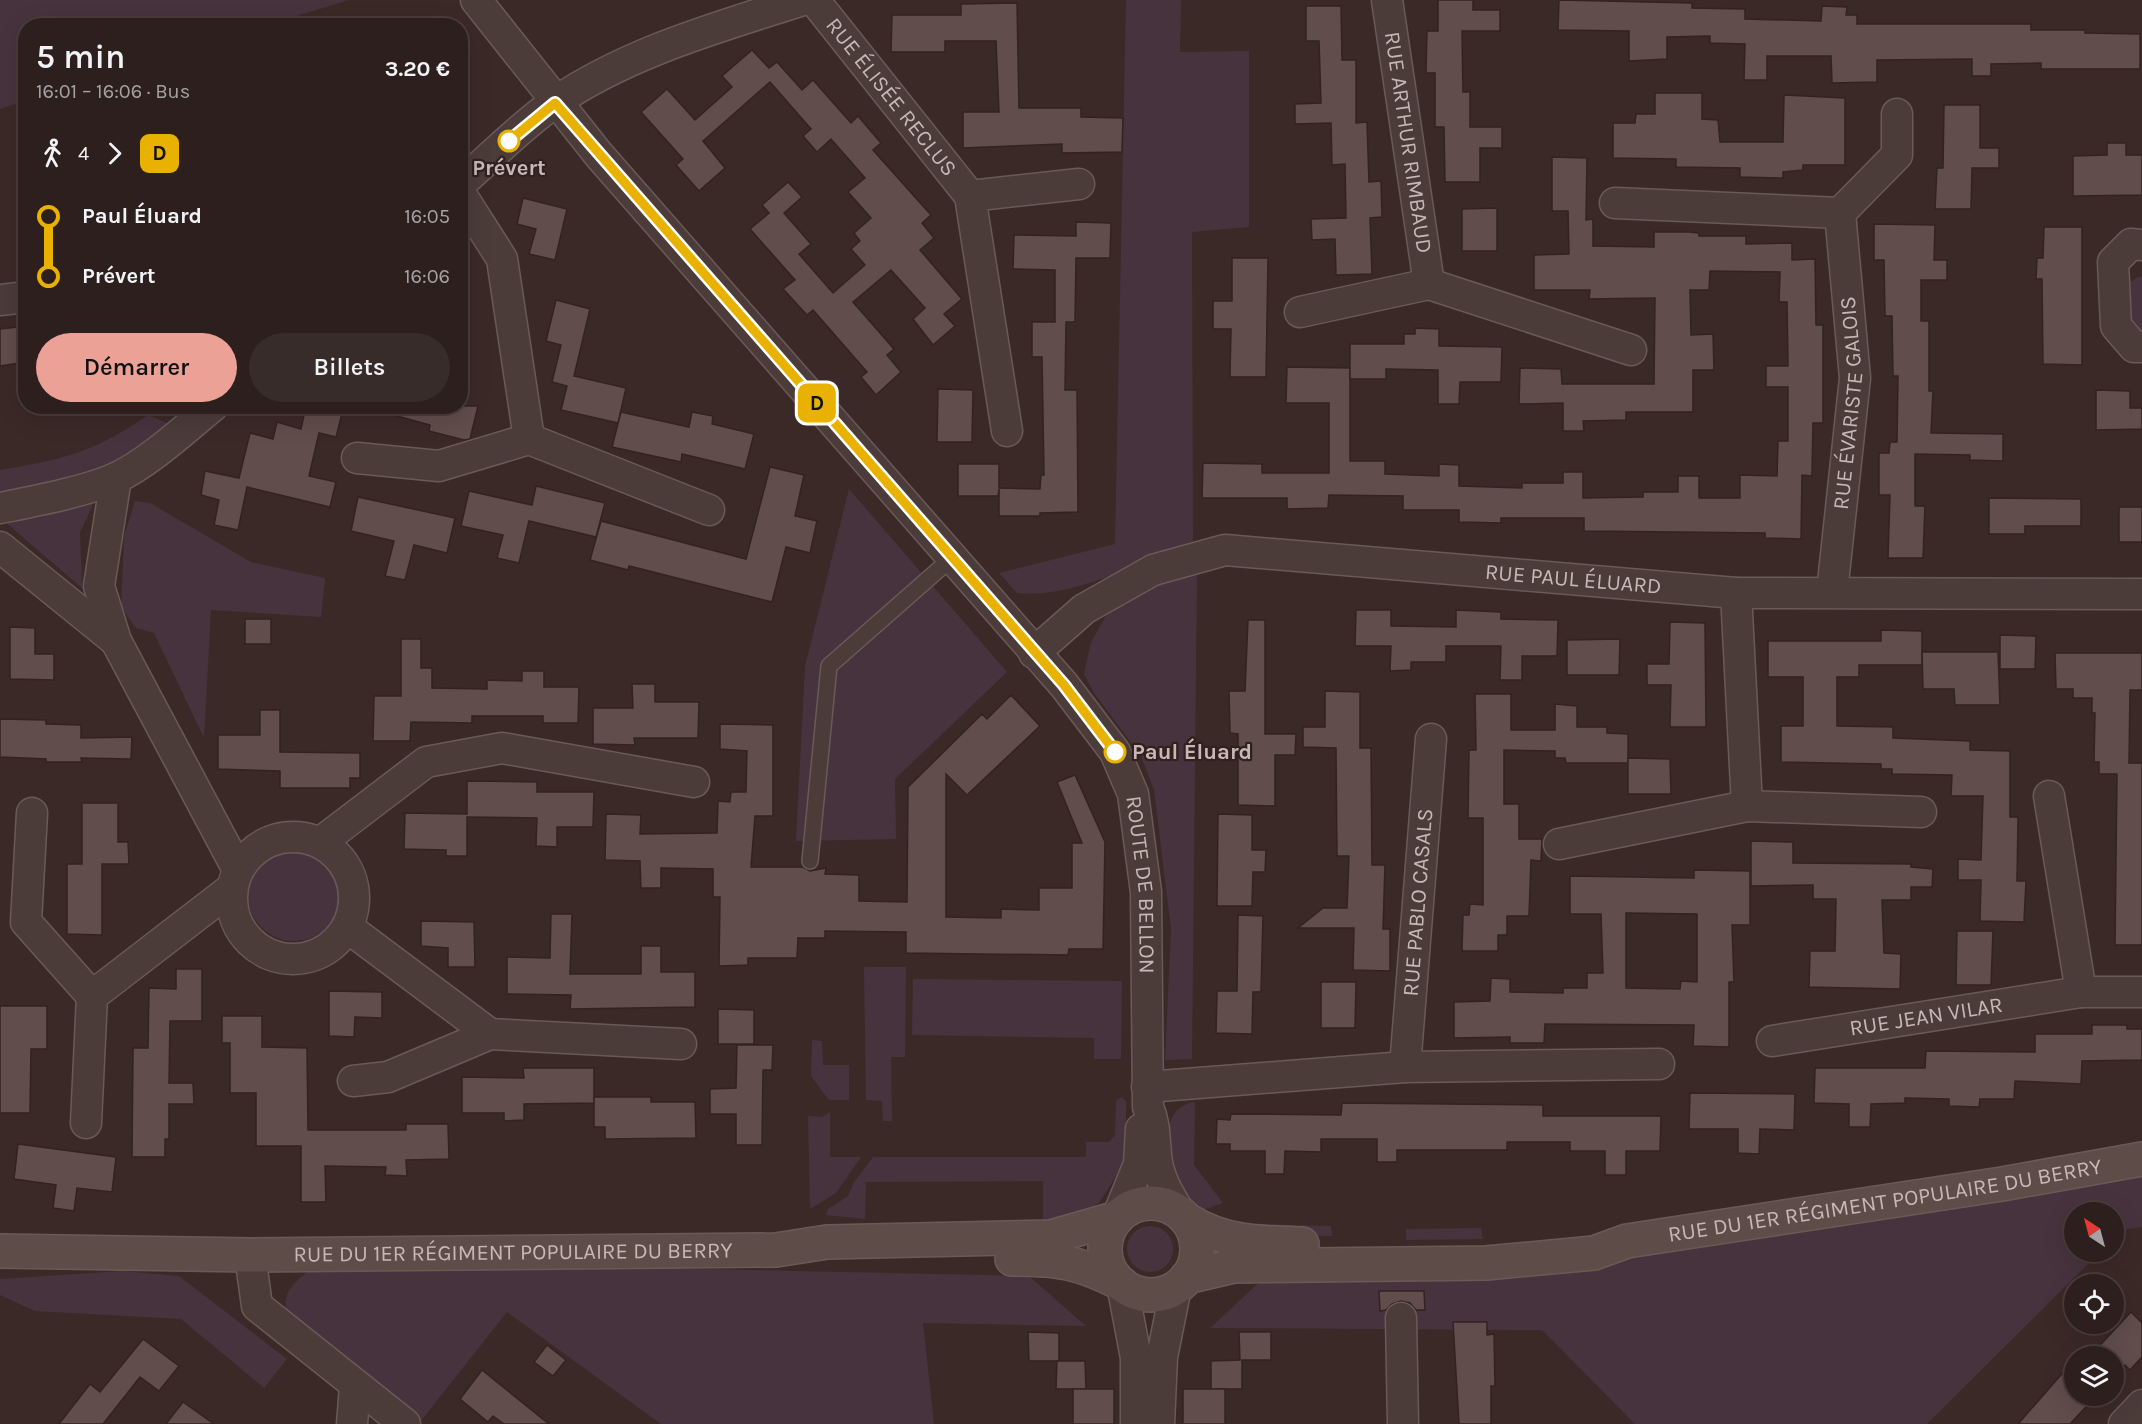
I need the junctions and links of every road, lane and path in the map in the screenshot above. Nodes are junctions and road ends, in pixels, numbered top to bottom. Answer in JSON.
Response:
{"nodes":[{"id":1,"x":476,"y":0,"type":"edge"},
{"id":2,"x":803,"y":0,"type":"edge"},
{"id":3,"x":814,"y":0,"type":"edge"},
{"id":4,"x":1387,"y":0,"type":"edge"},
{"id":5,"x":555,"y":103,"type":"junction"},
{"id":6,"x":1897,"y":114,"type":"dead end"},
{"id":7,"x":468,"y":177,"type":"edge"},
{"id":8,"x":1079,"y":184,"type":"dead end"},
{"id":9,"x":970,"y":196,"type":"junction"},
{"id":10,"x":1615,"y":202,"type":"dead end"},
{"id":11,"x":468,"y":206,"type":"edge"},
{"id":12,"x":1840,"y":213,"type":"junction"},
{"id":13,"x":2142,"y":245,"type":"edge"},
{"id":14,"x":1429,"y":284,"type":"junction"},
{"id":15,"x":18,"y":298,"type":"edge"},
{"id":16,"x":0,"y":300,"type":"edge"},
{"id":17,"x":1300,"y":312,"type":"dead end"},
{"id":18,"x":2142,"y":347,"type":"edge"},
{"id":19,"x":1631,"y":350,"type":"dead end"},
{"id":20,"x":203,"y":414,"type":"edge"},
{"id":21,"x":1006,"y":431,"type":"dead end"},
{"id":22,"x":529,"y":439,"type":"junction"},
{"id":23,"x":357,"y":458,"type":"dead end"},
{"id":24,"x":116,"y":478,"type":"junction"},
{"id":25,"x":0,"y":508,"type":"edge"},
{"id":26,"x":709,"y":510,"type":"dead end"},
{"id":27,"x":0,"y":547,"type":"edge"},
{"id":28,"x":953,"y":557,"type":"junction"},
{"id":29,"x":1832,"y":592,"type":"junction"},
{"id":30,"x":1736,"y":593,"type":"junction"},
{"id":31,"x":2142,"y":594,"type":"edge"},
{"id":32,"x":116,"y":641,"type":"junction"},
{"id":33,"x":1034,"y":653,"type":"junction"},
{"id":34,"x":1431,"y":739,"type":"dead end"},
{"id":35,"x":694,"y":782,"type":"dead end"},
{"id":36,"x":2049,"y":796,"type":"dead end"},
{"id":37,"x":1748,"y":806,"type":"junction"},
{"id":38,"x":1921,"y":812,"type":"dead end"},
{"id":39,"x":32,"y":813,"type":"dead end"},
{"id":40,"x":321,"y":842,"type":"junction"},
{"id":41,"x":1559,"y":844,"type":"dead end"},
{"id":42,"x":810,"y":861,"type":"dead end"},
{"id":43,"x":235,"y":880,"type":"junction"},
{"id":44,"x":347,"y":927,"type":"junction"},
{"id":45,"x":2081,"y":992,"type":"junction"},
{"id":46,"x":2142,"y":992,"type":"edge"},
{"id":47,"x":92,"y":996,"type":"junction"},
{"id":48,"x":490,"y":1034,"type":"junction"},
{"id":49,"x":1772,"y":1041,"type":"dead end"},
{"id":50,"x":681,"y":1044,"type":"dead end"},
{"id":51,"x":1659,"y":1064,"type":"dead end"},
{"id":52,"x":1405,"y":1067,"type":"junction"},
{"id":53,"x":353,"y":1081,"type":"dead end"},
{"id":54,"x":1147,"y":1097,"type":"junction"},
{"id":55,"x":86,"y":1123,"type":"dead end"},
{"id":56,"x":2142,"y":1159,"type":"edge"},
{"id":57,"x":1183,"y":1216,"type":"junction"},
{"id":58,"x":1117,"y":1218,"type":"junction"},
{"id":59,"x":1627,"y":1241,"type":"junction"},
{"id":60,"x":776,"y":1250,"type":"junction"},
{"id":61,"x":0,"y":1251,"type":"edge"},
{"id":62,"x":249,"y":1255,"type":"junction"},
{"id":63,"x":1182,"y":1282,"type":"junction"},
{"id":64,"x":1122,"y":1284,"type":"junction"},
{"id":65,"x":1401,"y":1318,"type":"dead end"},
{"id":66,"x":355,"y":1386,"type":"junction"},
{"id":67,"x":2142,"y":1405,"type":"edge"},
{"id":68,"x":352,"y":1424,"type":"edge"},
{"id":69,"x":405,"y":1424,"type":"edge"},
{"id":70,"x":1136,"y":1424,"type":"edge"},
{"id":71,"x":1160,"y":1424,"type":"edge"},
{"id":72,"x":1403,"y":1424,"type":"edge"},
{"id":73,"x":2124,"y":1424,"type":"edge"}],
"edges":[{"from":1,"to":5,"type":"street","name":"ROUTE DE BELLON"},
{"from":2,"to":5,"type":"street"},
{"from":3,"to":9,"type":"street","name":"RUE ÉLISÉE RECLUS"},
{"from":4,"to":14,"type":"street","name":"RUE ARTHUR RIMBAUD"},
{"from":5,"to":7,"type":"street"},
{"from":5,"to":28,"type":"street","name":"ROUTE DE BELLON"},
{"from":6,"to":12,"type":"street"},
{"from":8,"to":9,"type":"street","name":"RUE ÉLISÉE RECLUS"},
{"from":9,"to":21,"type":"street","name":"RUE ÉLISÉE RECLUS"},
{"from":10,"to":12,"type":"street"},
{"from":11,"to":22,"type":"street"},
{"from":12,"to":29,"type":"street","name":"RUE ÉVARISTE GALOIS"},
{"from":13,"to":18,"type":"street"},
{"from":14,"to":17,"type":"street","name":"RUE ARTHUR RIMBAUD"},
{"from":14,"to":19,"type":"street","name":"RUE ARTHUR RIMBAUD"},
{"from":15,"to":16,"type":"street"},
{"from":20,"to":24,"type":"street"},
{"from":22,"to":23,"type":"street"},
{"from":22,"to":26,"type":"street"},
{"from":24,"to":25,"type":"street"},
{"from":24,"to":32,"type":"street"},
{"from":27,"to":32,"type":"street"},
{"from":28,"to":33,"type":"street","name":"ROUTE DE BELLON"},
{"from":28,"to":42,"type":"lane"},
{"from":29,"to":30,"type":"street","name":"RUE PAUL ÉLUARD"},
{"from":29,"to":31,"type":"street","name":"RUE PAUL ÉLUARD"},
{"from":30,"to":33,"type":"street","name":"RUE PAUL ÉLUARD"},
{"from":30,"to":37,"type":"street"},
{"from":32,"to":43,"type":"street"},
{"from":33,"to":54,"type":"street","name":"ROUTE DE BELLON"},
{"from":34,"to":52,"type":"street","name":"RUE PABLO CASALS"},
{"from":35,"to":40,"type":"street"},
{"from":36,"to":45,"type":"street"},
{"from":37,"to":38,"type":"street"},
{"from":37,"to":41,"type":"street"},
{"from":39,"to":47,"type":"street"},
{"from":40,"to":43,"type":"street"},
{"from":40,"to":44,"type":"street"},
{"from":43,"to":44,"type":"street"},
{"from":43,"to":47,"type":"street"},
{"from":44,"to":48,"type":"street"},
{"from":45,"to":46,"type":"street","name":"RUE JEAN VILAR"},
{"from":45,"to":49,"type":"street","name":"RUE JEAN VILAR"},
{"from":47,"to":55,"type":"street"},
{"from":48,"to":50,"type":"street"},
{"from":48,"to":53,"type":"street"},
{"from":51,"to":52,"type":"street"},
{"from":52,"to":54,"type":"street"},
{"from":54,"to":57,"type":"street","name":"ROUTE DE BELLON"},
{"from":54,"to":58,"type":"street","name":"ROUTE DE BELLON"},
{"from":56,"to":59,"type":"main road","name":"RUE DU 1ER RÉGIMENT POPULAIRE DU BERRY"},
{"from":57,"to":58,"type":"main road"},
{"from":57,"to":59,"type":"main road","name":"RUE DU 1ER RÉGIMENT POPULAIRE DU BERRY"},
{"from":57,"to":63,"type":"main road"},
{"from":58,"to":60,"type":"main road","name":"RUE DU 1ER RÉGIMENT POPULAIRE DU BERRY"},
{"from":58,"to":64,"type":"main road"},
{"from":59,"to":63,"type":"main road","name":"RUE DU 1ER RÉGIMENT POPULAIRE DU BERRY"},
{"from":60,"to":62,"type":"main road","name":"RUE DU 1ER RÉGIMENT POPULAIRE DU BERRY"},
{"from":60,"to":64,"type":"main road","name":"RUE DU 1ER RÉGIMENT POPULAIRE DU BERRY"},
{"from":61,"to":62,"type":"main road","name":"RUE DU 1ER RÉGIMENT POPULAIRE DU BERRY"},
{"from":62,"to":66,"type":"street"},
{"from":63,"to":64,"type":"main road"},
{"from":63,"to":71,"type":"street"},
{"from":64,"to":70,"type":"street"},
{"from":65,"to":72,"type":"street"},
{"from":66,"to":68,"type":"street"},
{"from":66,"to":69,"type":"street"},
{"from":67,"to":73,"type":"street"}]}
